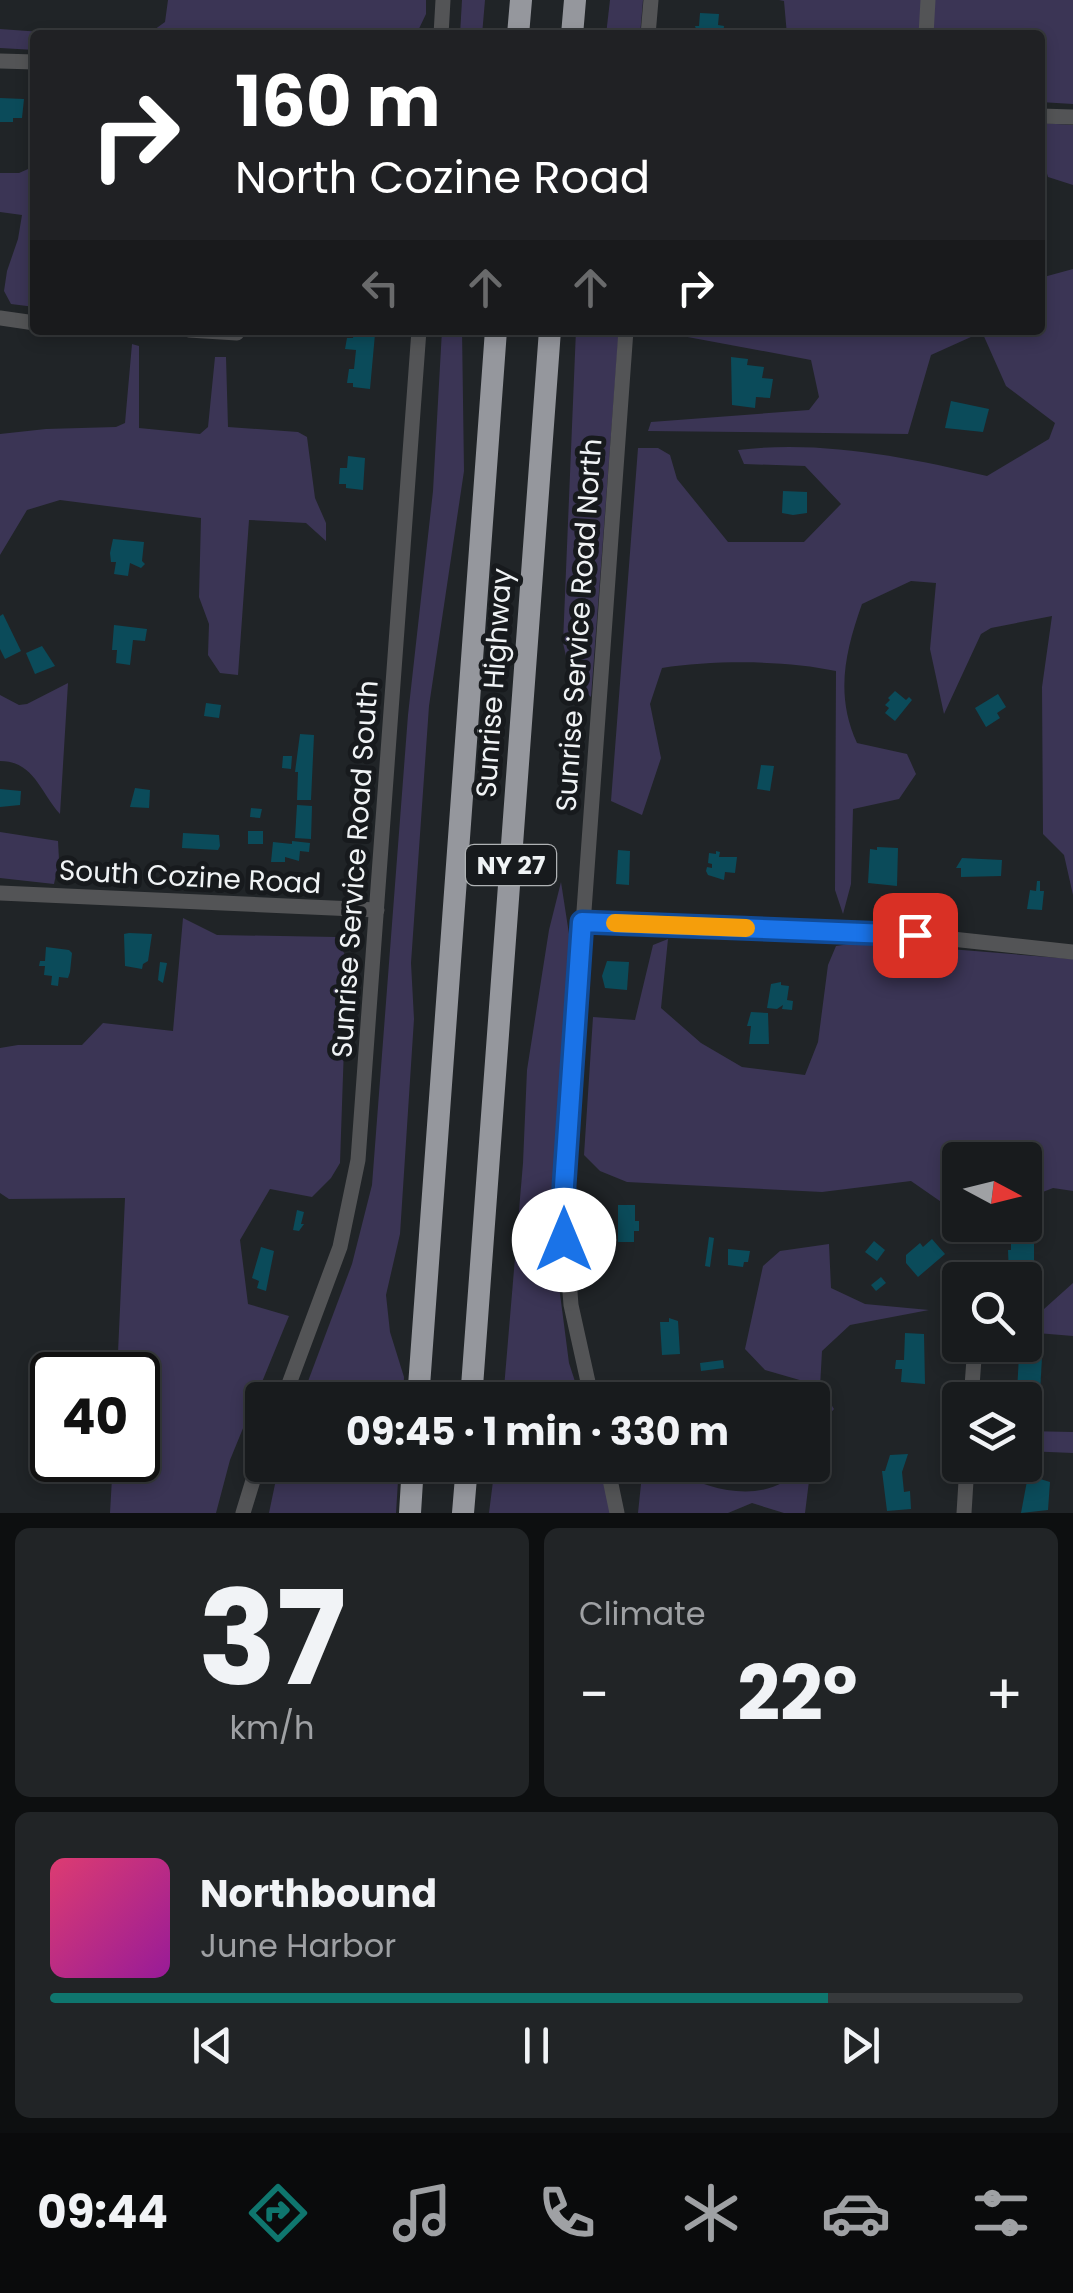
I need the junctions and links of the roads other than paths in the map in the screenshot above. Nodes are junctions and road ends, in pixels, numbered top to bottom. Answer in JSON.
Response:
{"nodes":[{"id":1,"x":444,"y":0,"type":"edge"},
{"id":2,"x":517,"y":0,"type":"edge"},
{"id":3,"x":651,"y":0,"type":"edge"},
{"id":4,"x":928,"y":0,"type":"edge"},
{"id":5,"x":441,"y":30,"type":"edge"},
{"id":6,"x":516,"y":30,"type":"edge"},
{"id":7,"x":648,"y":30,"type":"edge"},
{"id":8,"x":926,"y":30,"type":"edge"},
{"id":9,"x":0,"y":61,"type":"edge"},
{"id":10,"x":30,"y":62,"type":"edge"},
{"id":11,"x":1045,"y":116,"type":"edge"},
{"id":12,"x":1073,"y":118,"type":"edge"},
{"id":13,"x":0,"y":318,"type":"edge"},
{"id":14,"x":30,"y":322,"type":"edge"},
{"id":15,"x":420,"y":335,"type":"edge"},
{"id":16,"x":496,"y":335,"type":"edge"},
{"id":17,"x":550,"y":335,"type":"edge"},
{"id":18,"x":626,"y":335,"type":"edge"},
{"id":19,"x":0,"y":893,"type":"edge"},
{"id":20,"x":377,"y":910,"type":"junction"},
{"id":21,"x":582,"y":922,"type":"junction"},
{"id":22,"x":1073,"y":952,"type":"edge"},
{"id":23,"x":289,"y":1382,"type":"edge"},
{"id":24,"x":419,"y":1382,"type":"edge"},
{"id":25,"x":473,"y":1382,"type":"edge"},
{"id":26,"x":588,"y":1382,"type":"edge"},
{"id":27,"x":252,"y":1482,"type":"edge"},
{"id":28,"x":412,"y":1482,"type":"edge"},
{"id":29,"x":466,"y":1482,"type":"edge"},
{"id":30,"x":611,"y":1482,"type":"edge"},
{"id":31,"x":966,"y":1482,"type":"edge"},
{"id":32,"x":242,"y":1513,"type":"edge"},
{"id":33,"x":410,"y":1513,"type":"edge"},
{"id":34,"x":463,"y":1513,"type":"edge"},
{"id":35,"x":617,"y":1513,"type":"edge"},
{"id":36,"x":964,"y":1513,"type":"edge"}],
"edges":[{"from":1,"to":5,"type":"street"},
{"from":2,"to":6,"type":"highway"},
{"from":3,"to":7,"type":"street"},
{"from":4,"to":8,"type":"street"},
{"from":9,"to":10,"type":"street"},
{"from":11,"to":12,"type":"street"},
{"from":13,"to":14,"type":"street"},
{"from":15,"to":20,"type":"street","name":"Sunrise Service Road South"},
{"from":16,"to":24,"type":"highway","name":"Sunrise Highway","number":"NY 27"},
{"from":17,"to":25,"type":"highway","name":"Sunrise Highway","number":"NY 27"},
{"from":18,"to":21,"type":"street","name":"Sunrise Service Road North"},
{"from":19,"to":20,"type":"street","name":"South Cozine Road"},
{"from":20,"to":23,"type":"street","name":"Sunrise Service Road South"},
{"from":21,"to":22,"type":"street"},
{"from":21,"to":26,"type":"street","name":"Sunrise Service Road North"},
{"from":27,"to":32,"type":"street"},
{"from":28,"to":33,"type":"highway"},
{"from":29,"to":34,"type":"highway"},
{"from":30,"to":35,"type":"street"},
{"from":31,"to":36,"type":"street"}]}
